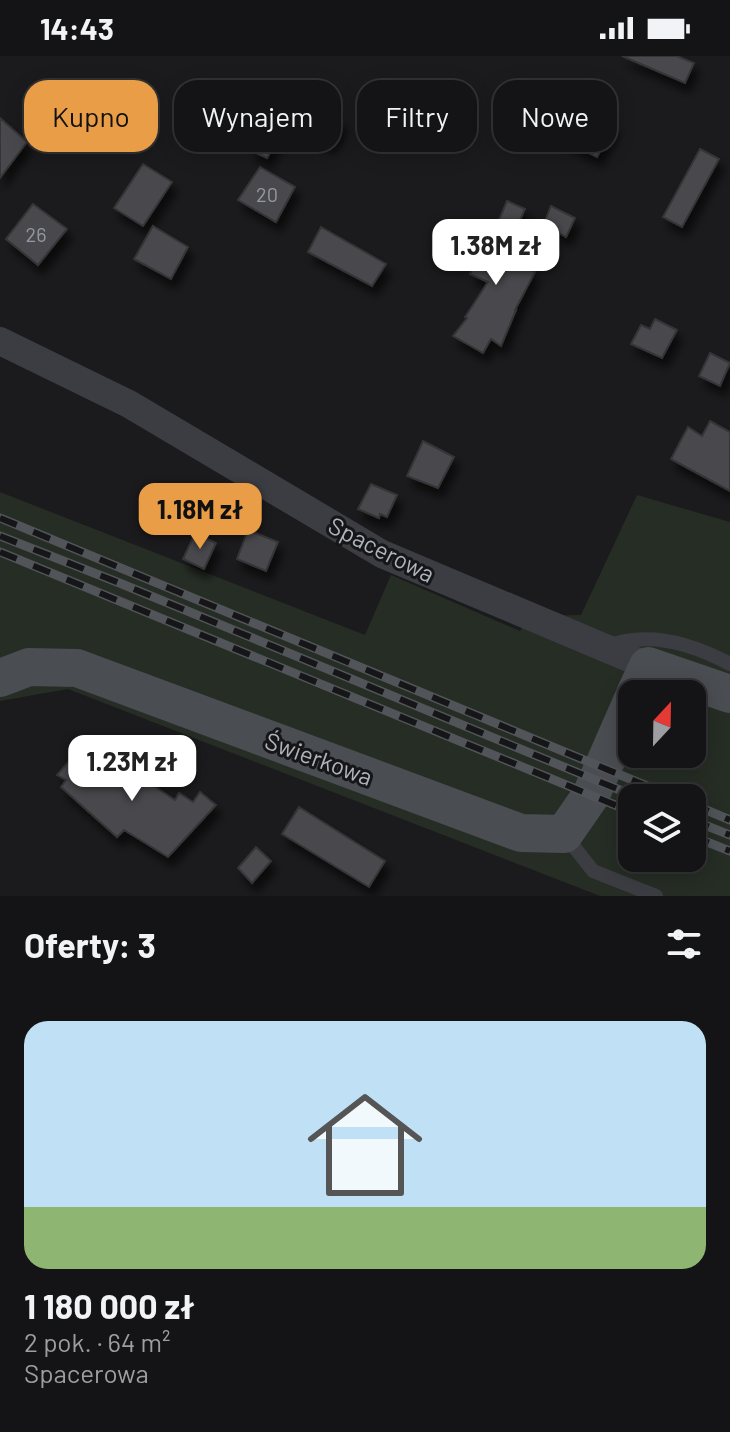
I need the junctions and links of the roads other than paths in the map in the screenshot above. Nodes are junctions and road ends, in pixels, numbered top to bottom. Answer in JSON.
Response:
{"nodes":[{"id":1,"x":0,"y":341,"type":"edge"},
{"id":2,"x":603,"y":647,"type":"junction"},
{"id":3,"x":730,"y":664,"type":"edge"},
{"id":4,"x":0,"y":678,"type":"edge"},
{"id":5,"x":642,"y":680,"type":"edge"},
{"id":6,"x":706,"y":690,"type":"edge"},
{"id":7,"x":730,"y":694,"type":"edge"},
{"id":8,"x":618,"y":733,"type":"edge"},
{"id":9,"x":564,"y":834,"type":"junction"},
{"id":10,"x":656,"y":896,"type":"edge"}],
"edges":[{"from":1,"to":2,"type":"street","name":"Spacerowa"},
{"from":2,"to":3,"type":"lane"},
{"from":2,"to":5,"type":"street","name":"Spacerowa"},
{"from":4,"to":9,"type":"street","name":"Świerkowa"},
{"from":6,"to":7,"type":"street"},
{"from":8,"to":9,"type":"street"},
{"from":9,"to":10,"type":"lane"}]}
